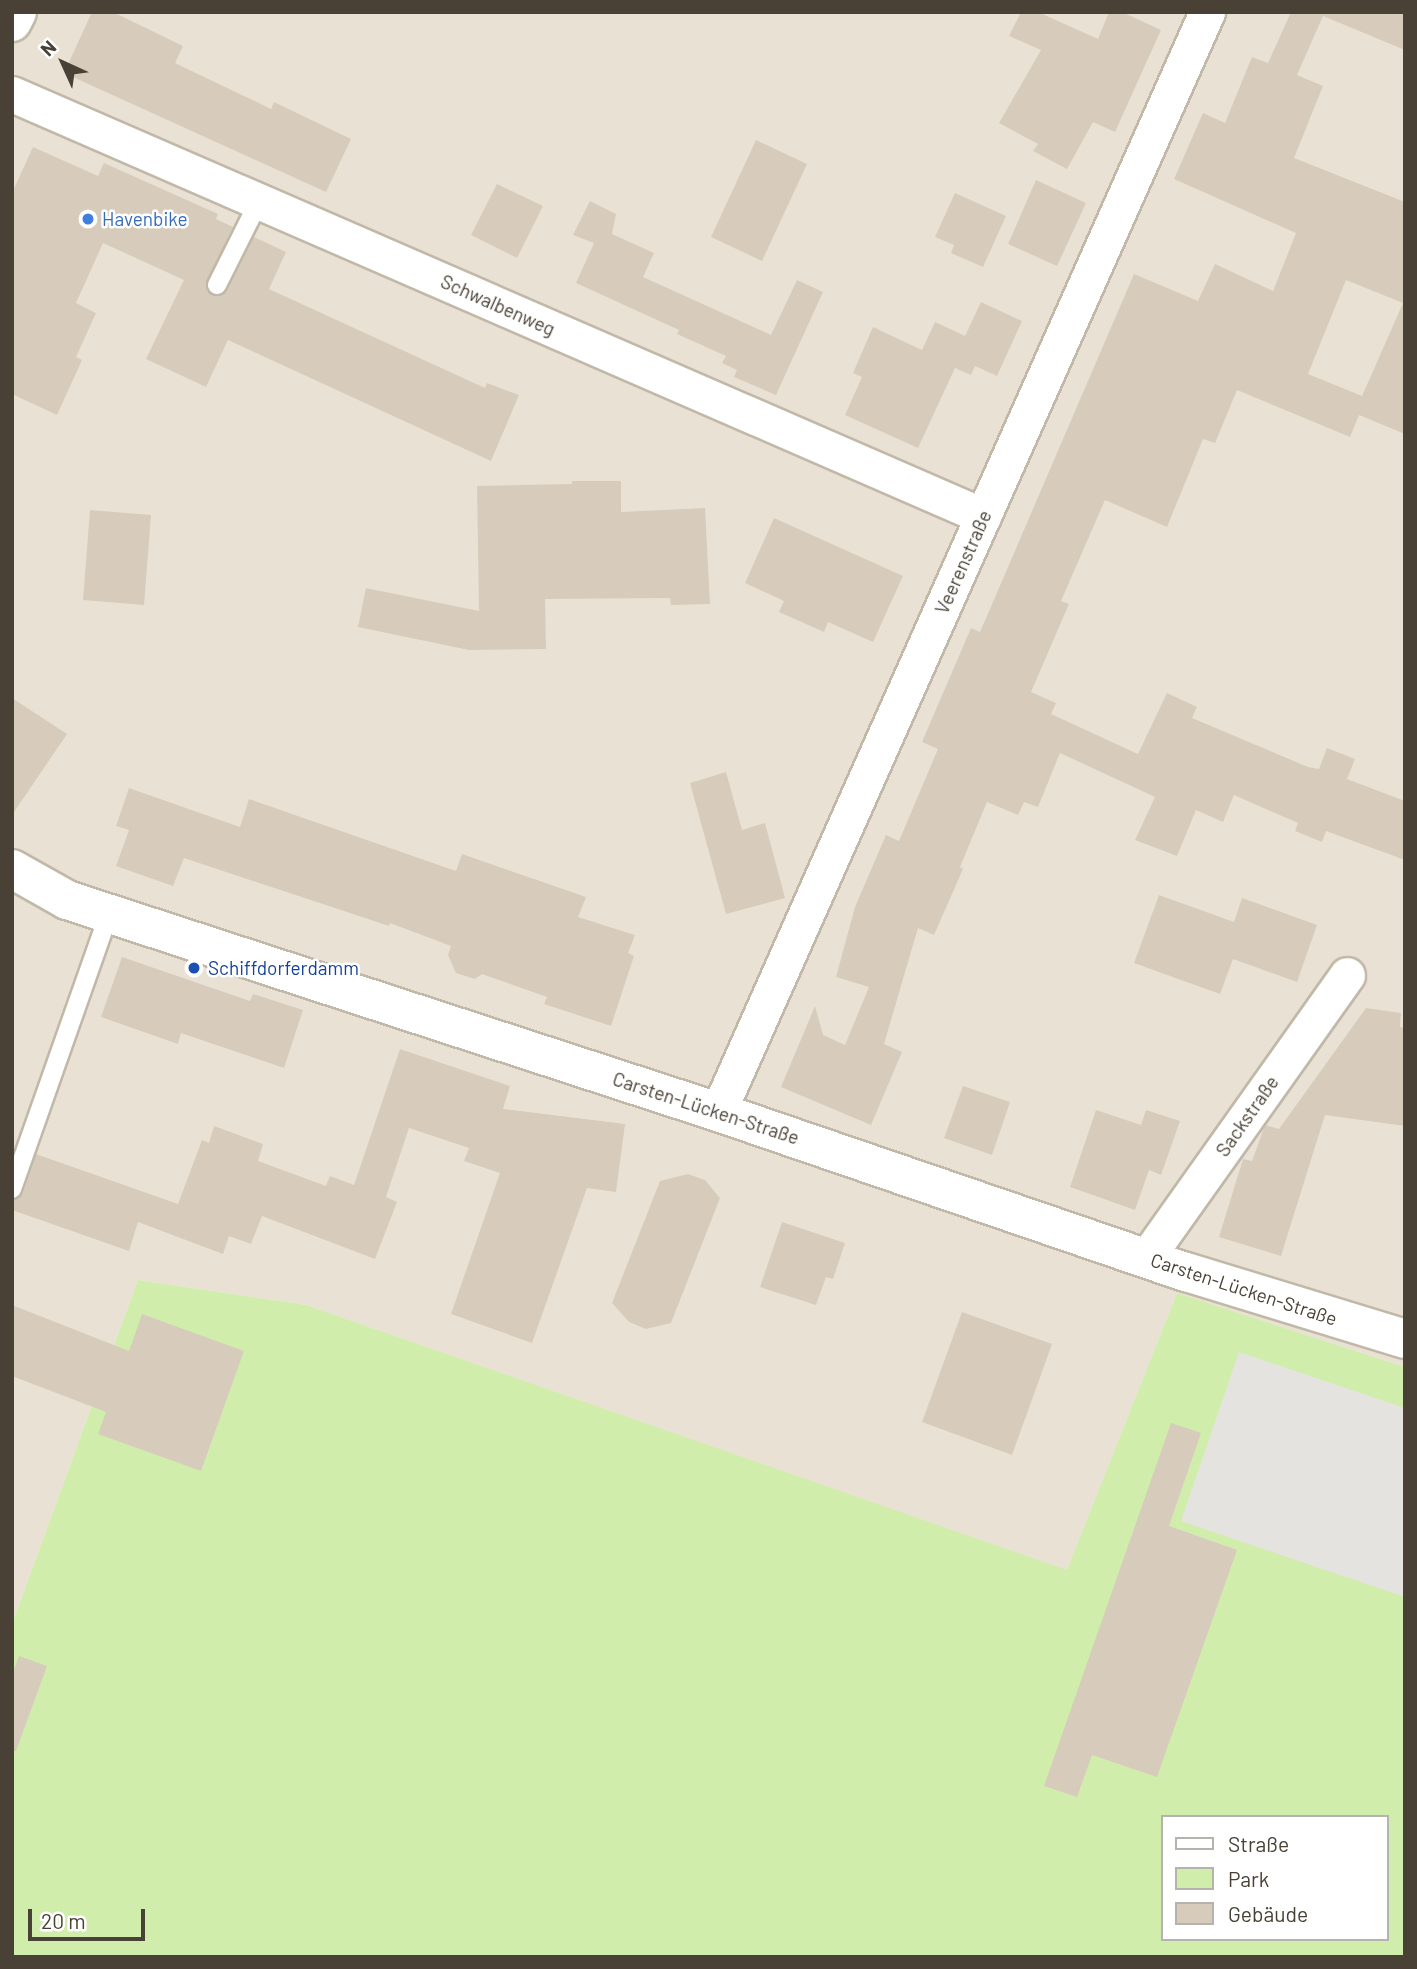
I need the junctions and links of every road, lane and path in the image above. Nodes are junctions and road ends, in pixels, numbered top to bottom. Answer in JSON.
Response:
{"nodes":[{"id":1,"x":17,"y":12,"type":"edge"},
{"id":2,"x":1207,"y":12,"type":"edge"},
{"id":3,"x":12,"y":22,"type":"edge"},
{"id":4,"x":12,"y":94,"type":"edge"},
{"id":5,"x":259,"y":201,"type":"junction"},
{"id":6,"x":217,"y":285,"type":"dead end"},
{"id":7,"x":983,"y":516,"type":"junction"},
{"id":8,"x":12,"y":869,"type":"edge"},
{"id":9,"x":109,"y":913,"type":"junction"},
{"id":10,"x":1347,"y":975,"type":"dead end"},
{"id":11,"x":718,"y":1112,"type":"junction"},
{"id":12,"x":12,"y":1189,"type":"edge"},
{"id":13,"x":1146,"y":1258,"type":"junction"},
{"id":14,"x":1405,"y":1339,"type":"edge"}],
"edges":[{"from":1,"to":3,"type":"street"},
{"from":2,"to":7,"type":"street","name":"Veerenstraße"},
{"from":4,"to":5,"type":"street","name":"Schwalbenweg"},
{"from":5,"to":6,"type":"lane"},
{"from":5,"to":7,"type":"street","name":"Schwalbenweg"},
{"from":7,"to":11,"type":"street","name":"Veerenstraße"},
{"from":8,"to":9,"type":"street","name":"Carsten-Lücken-Straße"},
{"from":9,"to":11,"type":"street","name":"Carsten-Lücken-Straße"},
{"from":9,"to":12,"type":"lane"},
{"from":10,"to":13,"type":"street","name":"Sackstraße"},
{"from":11,"to":13,"type":"street","name":"Carsten-Lücken-Straße"},
{"from":13,"to":14,"type":"street","name":"Carsten-Lücken-Straße"}]}
